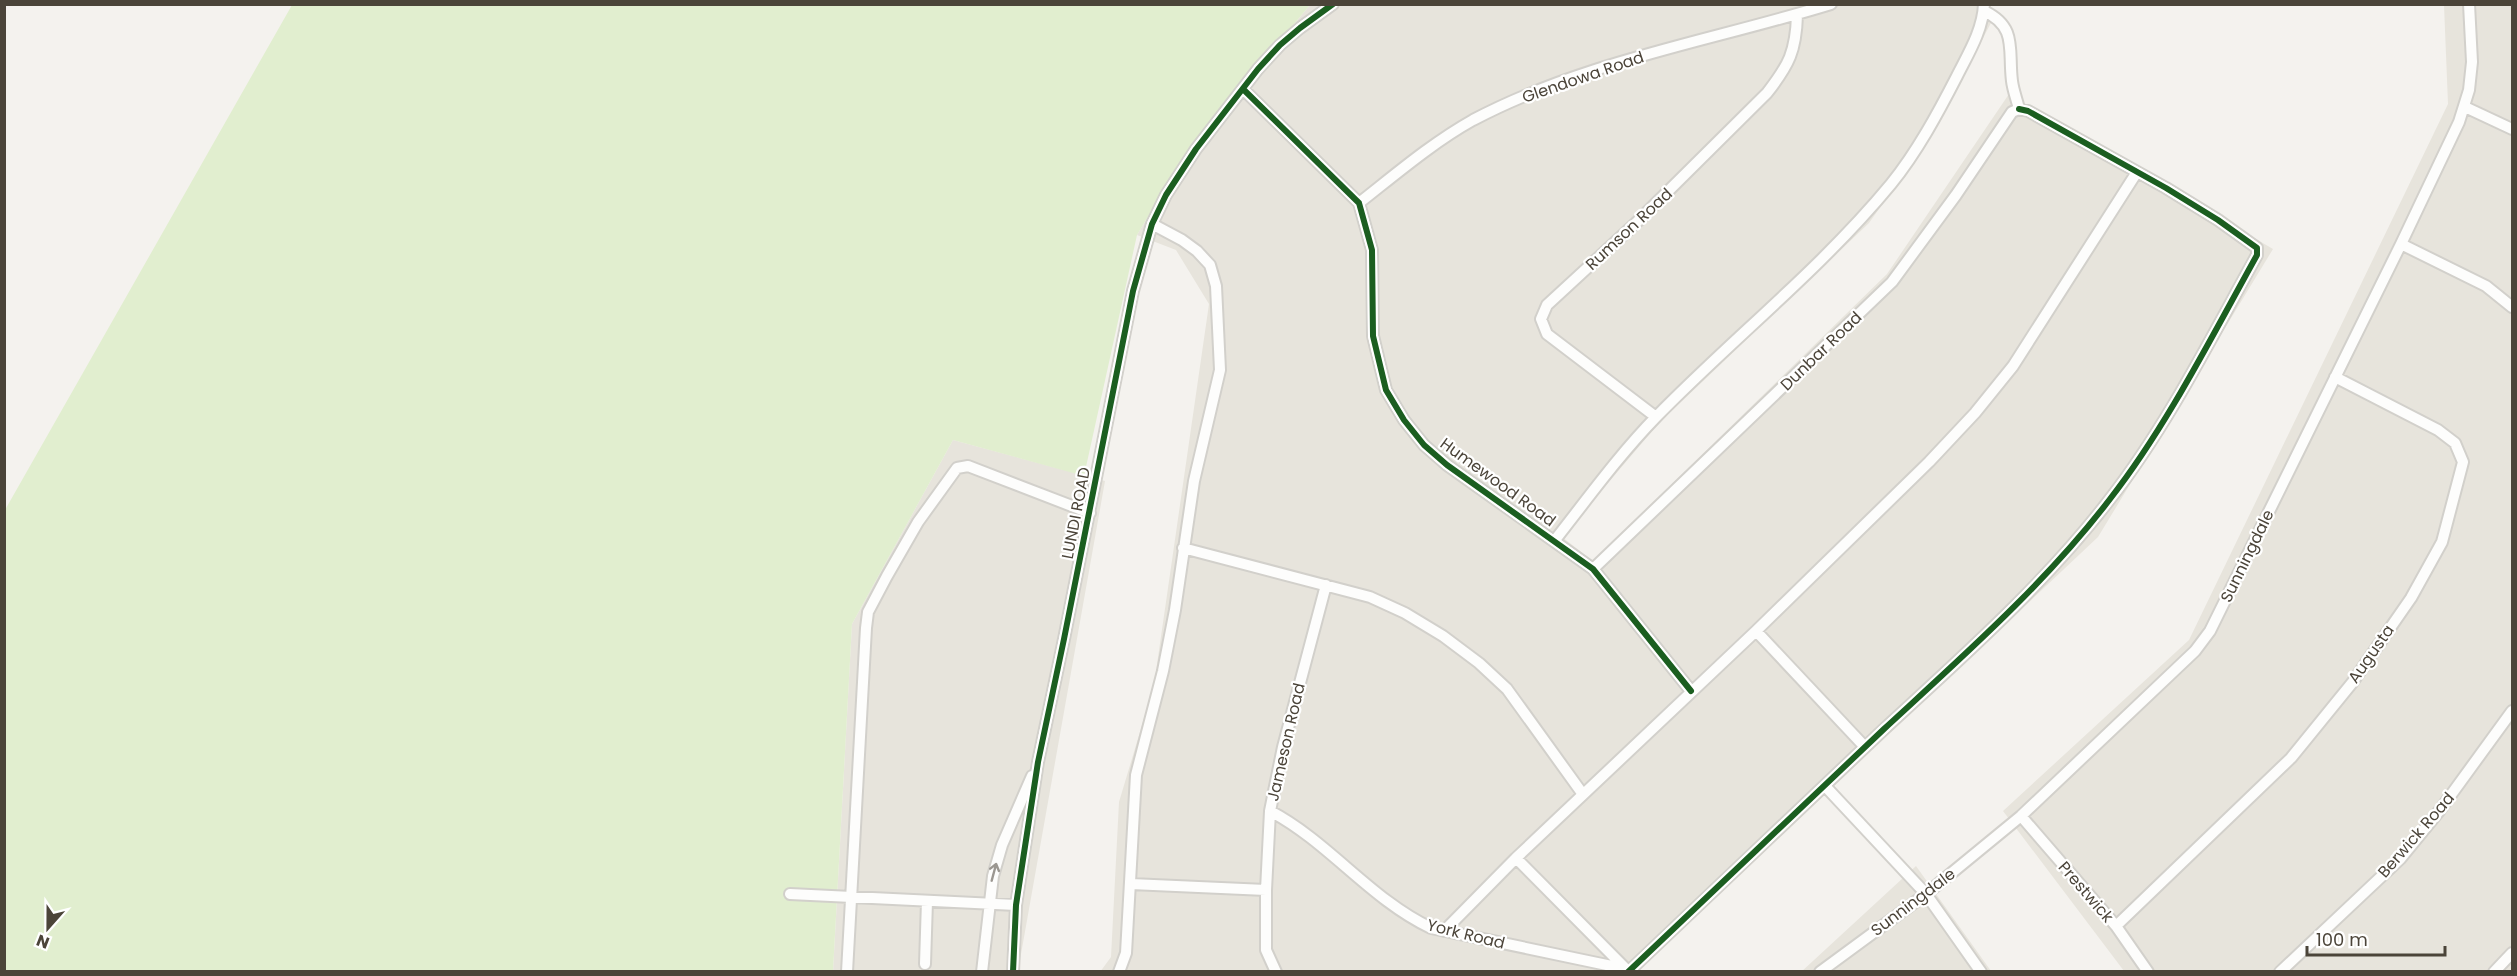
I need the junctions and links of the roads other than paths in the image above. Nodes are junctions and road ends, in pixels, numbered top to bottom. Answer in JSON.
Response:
{"nodes":[{"id":1,"x":1333,"y":4,"type":"edge"},
{"id":2,"x":1832,"y":4,"type":"edge"},
{"id":3,"x":2469,"y":4,"type":"edge"},
{"id":4,"x":1984,"y":8,"type":"edge"},
{"id":5,"x":1797,"y":15,"type":"junction"},
{"id":6,"x":1243,"y":88,"type":"junction"},
{"id":7,"x":2465,"y":107,"type":"junction"},
{"id":8,"x":2019,"y":109,"type":"junction"},
{"id":9,"x":2512,"y":129,"type":"edge"},
{"id":10,"x":2137,"y":172,"type":"junction"},
{"id":11,"x":1359,"y":203,"type":"junction"},
{"id":12,"x":1152,"y":224,"type":"junction"},
{"id":13,"x":2401,"y":244,"type":"junction"},
{"id":14,"x":2512,"y":307,"type":"edge"},
{"id":15,"x":2335,"y":377,"type":"junction"},
{"id":16,"x":1656,"y":417,"type":"junction"},
{"id":17,"x":1090,"y":513,"type":"junction"},
{"id":18,"x":1555,"y":540,"type":"junction"},
{"id":19,"x":1183,"y":548,"type":"junction"},
{"id":20,"x":1593,"y":568,"type":"junction"},
{"id":21,"x":1326,"y":585,"type":"junction"},
{"id":22,"x":1756,"y":631,"type":"junction"},
{"id":23,"x":1691,"y":691,"type":"junction"},
{"id":24,"x":2512,"y":711,"type":"edge"},
{"id":25,"x":1865,"y":747,"type":"junction"},
{"id":26,"x":1038,"y":762,"type":"junction"},
{"id":27,"x":1825,"y":786,"type":"junction"},
{"id":28,"x":1582,"y":793,"type":"junction"},
{"id":29,"x":1270,"y":811,"type":"junction"},
{"id":30,"x":2021,"y":816,"type":"junction"},
{"id":31,"x":1516,"y":858,"type":"junction"},
{"id":32,"x":1131,"y":884,"type":"junction"},
{"id":33,"x":1266,"y":890,"type":"junction"},
{"id":34,"x":790,"y":894,"type":"dead end"},
{"id":35,"x":1926,"y":894,"type":"junction"},
{"id":36,"x":852,"y":897,"type":"junction"},
{"id":37,"x":927,"y":901,"type":"junction"},
{"id":38,"x":988,"y":904,"type":"junction"},
{"id":39,"x":1016,"y":905,"type":"junction"},
{"id":40,"x":2116,"y":926,"type":"junction"},
{"id":41,"x":1444,"y":931,"type":"junction"},
{"id":42,"x":2512,"y":953,"type":"edge"},
{"id":43,"x":925,"y":964,"type":"dead end"},
{"id":44,"x":1627,"y":971,"type":"edge"},
{"id":45,"x":847,"y":972,"type":"edge"},
{"id":46,"x":982,"y":972,"type":"edge"},
{"id":47,"x":1012,"y":972,"type":"edge"},
{"id":48,"x":1119,"y":972,"type":"edge"},
{"id":49,"x":1276,"y":972,"type":"edge"},
{"id":50,"x":1820,"y":972,"type":"edge"},
{"id":51,"x":1981,"y":972,"type":"edge"},
{"id":52,"x":2148,"y":972,"type":"edge"},
{"id":53,"x":2280,"y":972,"type":"edge"},
{"id":54,"x":2494,"y":972,"type":"edge"}],
"edges":[{"from":1,"to":6,"type":"street","name":"LUNDI ROAD"},
{"from":2,"to":5,"type":"street","name":"Glendowa Road"},
{"from":3,"to":7,"type":"street","name":"Sunningdale"},
{"from":4,"to":8,"type":"street"},
{"from":4,"to":16,"type":"street"},
{"from":5,"to":11,"type":"street","name":"Glendowa Road"},
{"from":5,"to":16,"type":"street","name":"Rumson Road"},
{"from":6,"to":11,"type":"street","name":"Humewood Road"},
{"from":6,"to":12,"type":"street","name":"LUNDI ROAD"},
{"from":7,"to":9,"type":"street"},
{"from":7,"to":13,"type":"street","name":"Sunningdale"},
{"from":8,"to":10,"type":"street"},
{"from":8,"to":20,"type":"street","name":"Dunbar Road"},
{"from":10,"to":22,"type":"street"},
{"from":10,"to":25,"type":"street"},
{"from":11,"to":18,"type":"street","name":"Humewood Road"},
{"from":12,"to":17,"type":"street","name":"LUNDI ROAD"},
{"from":12,"to":19,"type":"street"},
{"from":13,"to":14,"type":"street"},
{"from":13,"to":15,"type":"street","name":"Sunningdale"},
{"from":15,"to":30,"type":"street","name":"Sunningdale"},
{"from":15,"to":40,"type":"street","name":"Augusta"},
{"from":16,"to":18,"type":"street"},
{"from":17,"to":26,"type":"street","name":"LUNDI ROAD"},
{"from":17,"to":36,"type":"street"},
{"from":18,"to":20,"type":"street","name":"Humewood Road"},
{"from":19,"to":21,"type":"street"},
{"from":19,"to":32,"type":"street"},
{"from":20,"to":23,"type":"street","name":"Humewood Road"},
{"from":21,"to":28,"type":"street"},
{"from":21,"to":29,"type":"street","name":"Jameson Road"},
{"from":22,"to":23,"type":"street"},
{"from":22,"to":25,"type":"street"},
{"from":23,"to":28,"type":"street"},
{"from":24,"to":53,"type":"street","name":"Berwick Road"},
{"from":25,"to":27,"type":"street"},
{"from":38,"to":26,"type":"street","name":"LUNDI ROAD","one_way":true},
{"from":26,"to":39,"type":"street","name":"LUNDI ROAD"},
{"from":27,"to":35,"type":"street"},
{"from":27,"to":44,"type":"street"},
{"from":28,"to":31,"type":"street"},
{"from":29,"to":33,"type":"street","name":"Jameson Road"},
{"from":29,"to":41,"type":"street","name":"York Road"},
{"from":30,"to":35,"type":"street","name":"Sunningdale"},
{"from":30,"to":40,"type":"street","name":"Prestwick"},
{"from":31,"to":41,"type":"street"},
{"from":31,"to":44,"type":"street"},
{"from":32,"to":33,"type":"street"},
{"from":32,"to":48,"type":"street"},
{"from":33,"to":49,"type":"street","name":"Jameson Road"},
{"from":34,"to":36,"type":"street"},
{"from":35,"to":50,"type":"street","name":"Sunningdale"},
{"from":35,"to":51,"type":"street"},
{"from":36,"to":37,"type":"street"},
{"from":36,"to":45,"type":"street"},
{"from":37,"to":38,"type":"street"},
{"from":37,"to":43,"type":"street"},
{"from":38,"to":39,"type":"street"},
{"from":38,"to":46,"type":"street","name":"LUNDI ROAD"},
{"from":39,"to":47,"type":"street","name":"LUNDI ROAD"},
{"from":40,"to":52,"type":"street","name":"Prestwick"},
{"from":41,"to":44,"type":"street","name":"York Road"},
{"from":42,"to":54,"type":"street"}]}
